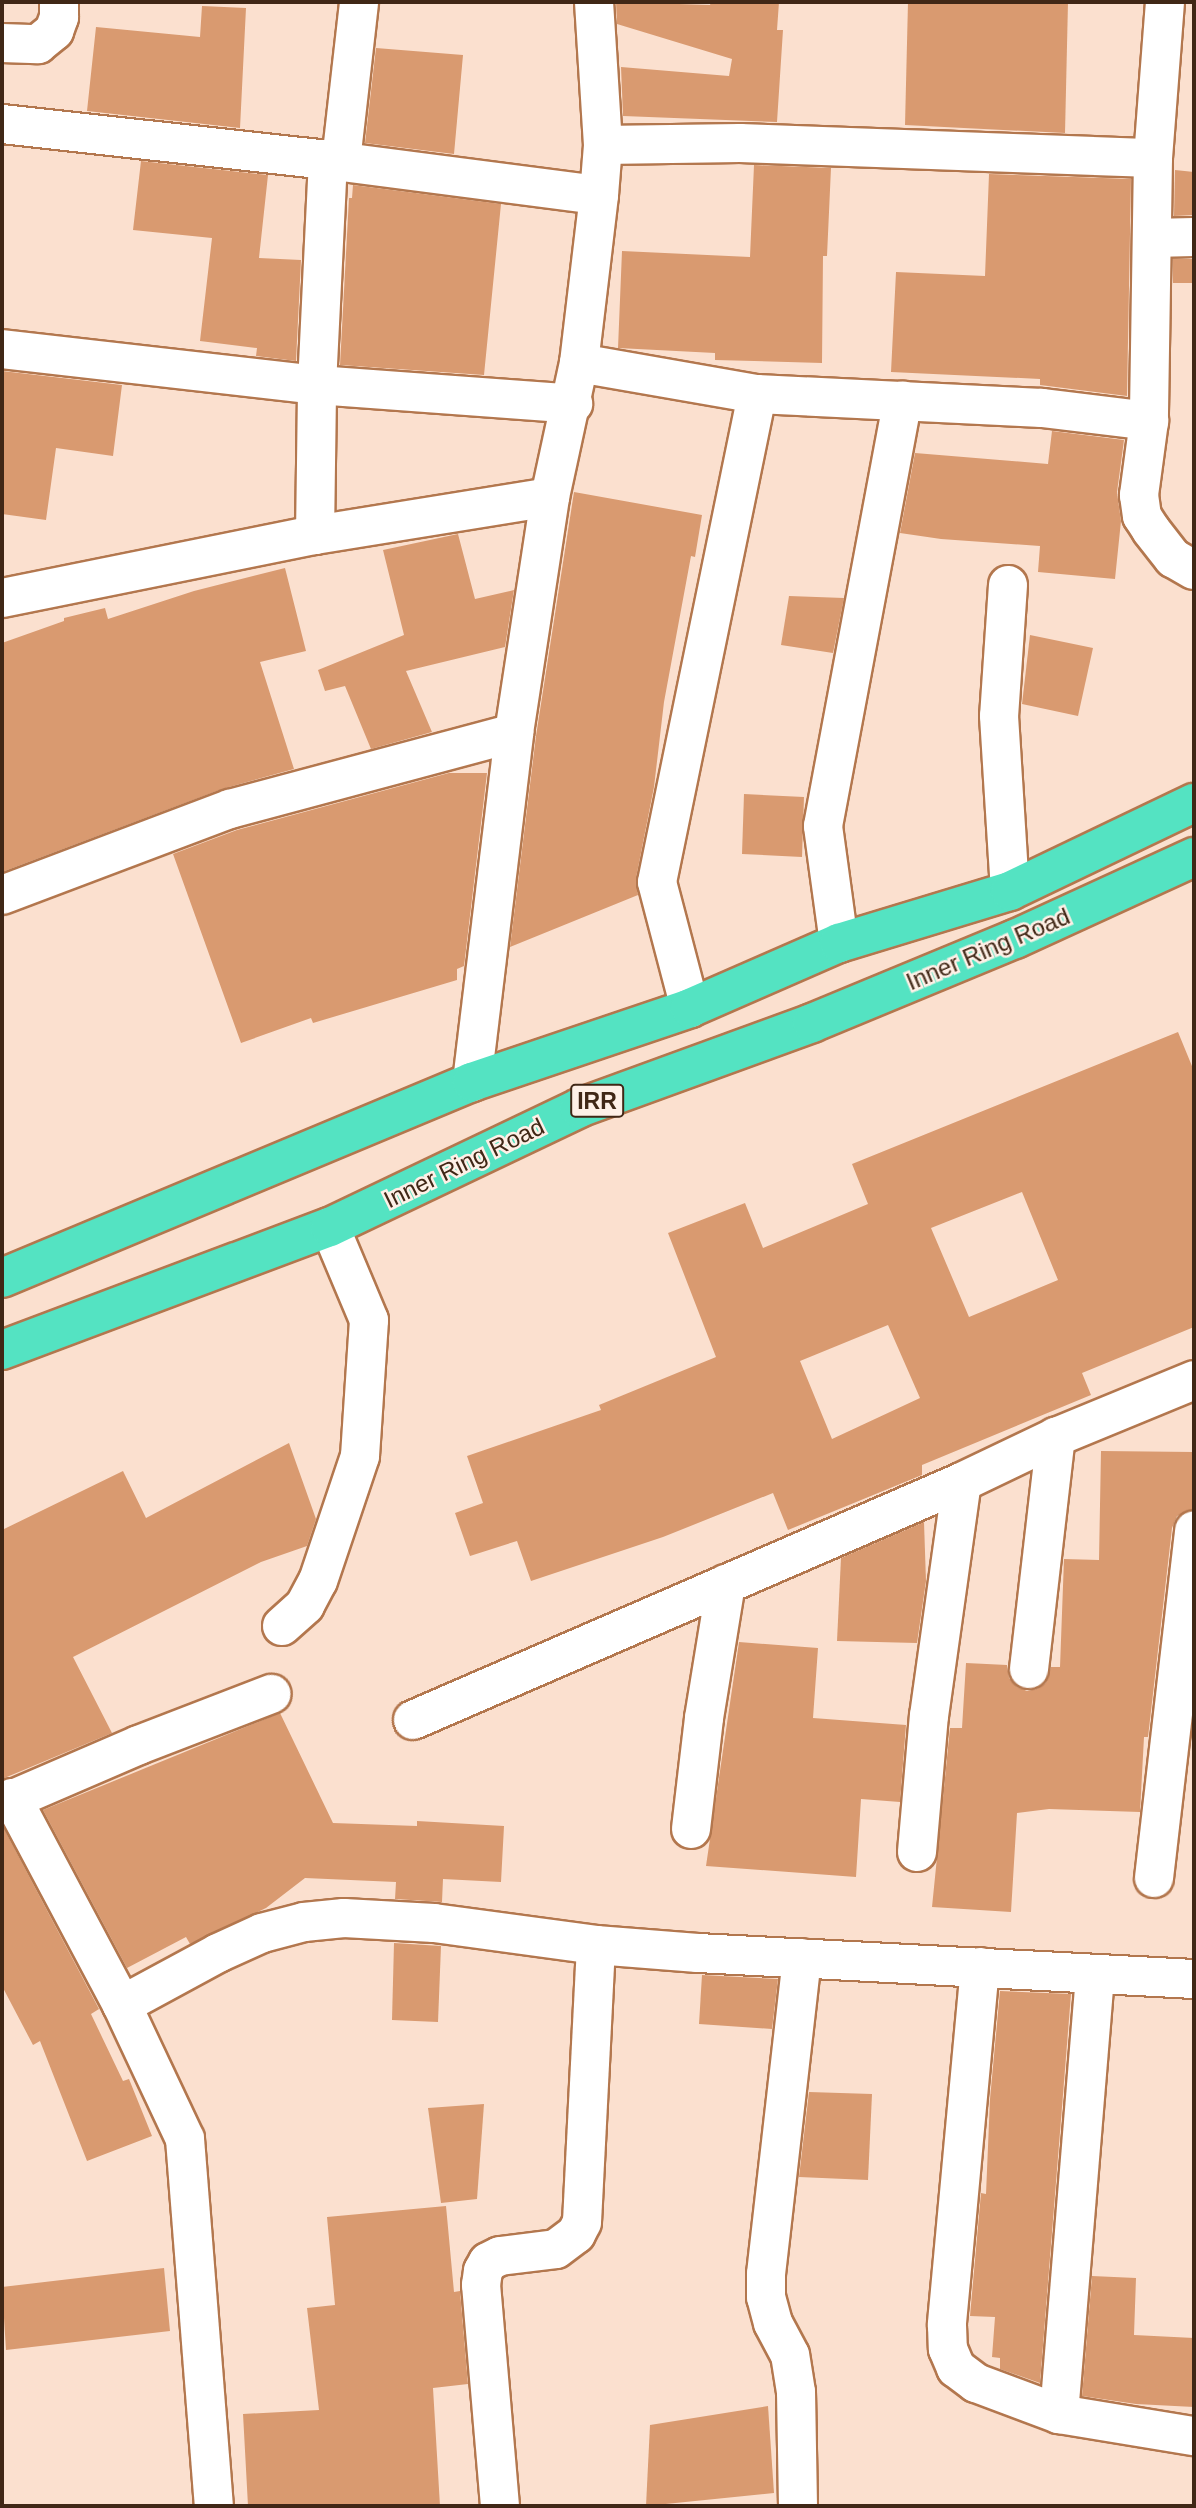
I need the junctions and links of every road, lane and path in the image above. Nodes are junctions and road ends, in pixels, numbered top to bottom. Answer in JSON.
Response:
{"nodes":[{"id":1,"x":59,"y":2,"type":"edge"},
{"id":2,"x":359,"y":2,"type":"edge"},
{"id":3,"x":594,"y":2,"type":"edge"},
{"id":4,"x":1165,"y":2,"type":"edge"},
{"id":5,"x":2,"y":43,"type":"edge"},
{"id":6,"x":2,"y":124,"type":"edge"},
{"id":7,"x":603,"y":145,"type":"junction"},
{"id":8,"x":1153,"y":158,"type":"junction"},
{"id":9,"x":335,"y":161,"type":"junction"},
{"id":10,"x":599,"y":195,"type":"junction"},
{"id":11,"x":1194,"y":237,"type":"edge"},
{"id":12,"x":1152,"y":238,"type":"junction"},
{"id":13,"x":2,"y":349,"type":"edge"},
{"id":14,"x":579,"y":363,"type":"junction"},
{"id":15,"x":317,"y":385,"type":"junction"},
{"id":16,"x":757,"y":394,"type":"junction"},
{"id":17,"x":903,"y":400,"type":"junction"},
{"id":18,"x":573,"y":404,"type":"junction"},
{"id":19,"x":1149,"y":421,"type":"junction"},
{"id":20,"x":550,"y":497,"type":"junction"},
{"id":21,"x":315,"y":535,"type":"junction"},
{"id":22,"x":1194,"y":570,"type":"edge"},
{"id":23,"x":1008,"y":585,"type":"dead end"},
{"id":24,"x":2,"y":598,"type":"edge"},
{"id":25,"x":514,"y":733,"type":"junction"},
{"id":26,"x":1194,"y":803,"type":"edge"},
{"id":27,"x":1194,"y":857,"type":"edge"},
{"id":28,"x":1010,"y":891,"type":"junction"},
{"id":29,"x":2,"y":895,"type":"edge"},
{"id":30,"x":839,"y":943,"type":"junction"},
{"id":31,"x":690,"y":1008,"type":"junction"},
{"id":32,"x":472,"y":1082,"type":"junction"},
{"id":33,"x":330,"y":1227,"type":"junction"},
{"id":34,"x":2,"y":1279,"type":"edge"},
{"id":35,"x":2,"y":1350,"type":"edge"},
{"id":36,"x":1194,"y":1380,"type":"edge"},
{"id":37,"x":1056,"y":1437,"type":"junction"},
{"id":38,"x":962,"y":1482,"type":"junction"},
{"id":39,"x":1194,"y":1530,"type":"edge"},
{"id":40,"x":726,"y":1584,"type":"junction"},
{"id":41,"x":282,"y":1626,"type":"dead end"},
{"id":42,"x":1029,"y":1669,"type":"dead end"},
{"id":43,"x":271,"y":1694,"type":"dead end"},
{"id":44,"x":413,"y":1720,"type":"dead end"},
{"id":45,"x":7,"y":1801,"type":"edge"},
{"id":46,"x":691,"y":1829,"type":"dead end"},
{"id":47,"x":917,"y":1852,"type":"dead end"},
{"id":48,"x":1154,"y":1878,"type":"dead end"},
{"id":49,"x":596,"y":1945,"type":"junction"},
{"id":50,"x":802,"y":1958,"type":"junction"},
{"id":51,"x":980,"y":1967,"type":"junction"},
{"id":52,"x":1095,"y":1974,"type":"junction"},
{"id":53,"x":1194,"y":1979,"type":"edge"},
{"id":54,"x":122,"y":2005,"type":"junction"},
{"id":55,"x":1059,"y":2414,"type":"junction"},
{"id":56,"x":1194,"y":2436,"type":"edge"},
{"id":57,"x":214,"y":2506,"type":"edge"},
{"id":58,"x":500,"y":2506,"type":"edge"},
{"id":59,"x":799,"y":2506,"type":"edge"}],
"edges":[{"from":1,"to":5,"type":"street"},
{"from":2,"to":9,"type":"street"},
{"from":3,"to":7,"type":"street"},
{"from":4,"to":8,"type":"street"},
{"from":6,"to":9,"type":"street"},
{"from":7,"to":8,"type":"street"},
{"from":7,"to":10,"type":"street"},
{"from":8,"to":12,"type":"street"},
{"from":9,"to":10,"type":"street"},
{"from":9,"to":15,"type":"street"},
{"from":10,"to":14,"type":"street"},
{"from":11,"to":12,"type":"street"},
{"from":12,"to":19,"type":"street"},
{"from":13,"to":15,"type":"street"},
{"from":14,"to":16,"type":"street"},
{"from":14,"to":18,"type":"street"},
{"from":15,"to":18,"type":"street"},
{"from":15,"to":21,"type":"street"},
{"from":16,"to":17,"type":"street"},
{"from":16,"to":31,"type":"street"},
{"from":17,"to":19,"type":"street"},
{"from":17,"to":30,"type":"street"},
{"from":18,"to":20,"type":"street"},
{"from":19,"to":22,"type":"street"},
{"from":20,"to":21,"type":"street"},
{"from":20,"to":25,"type":"street"},
{"from":21,"to":24,"type":"street"},
{"from":23,"to":28,"type":"street"},
{"from":25,"to":29,"type":"street"},
{"from":25,"to":32,"type":"street"},
{"from":26,"to":28,"type":"highway","name":"Inner Ring Road","number":"IRR"},
{"from":27,"to":33,"type":"highway","name":"Inner Ring Road","number":"IRR"},
{"from":28,"to":30,"type":"highway","name":"Inner Ring Road","number":"IRR"},
{"from":30,"to":31,"type":"highway","name":"Inner Ring Road","number":"IRR"},
{"from":31,"to":32,"type":"highway","name":"Inner Ring Road","number":"IRR"},
{"from":32,"to":34,"type":"highway","name":"Inner Ring Road","number":"IRR"},
{"from":33,"to":35,"type":"highway","name":"Inner Ring Road","number":"IRR"},
{"from":33,"to":41,"type":"street"},
{"from":36,"to":37,"type":"street"},
{"from":37,"to":38,"type":"street"},
{"from":37,"to":42,"type":"street"},
{"from":38,"to":40,"type":"street"},
{"from":38,"to":47,"type":"street"},
{"from":39,"to":48,"type":"street"},
{"from":40,"to":44,"type":"street"},
{"from":40,"to":46,"type":"street"},
{"from":43,"to":45,"type":"street"},
{"from":45,"to":54,"type":"street"},
{"from":49,"to":50,"type":"street"},
{"from":49,"to":54,"type":"street"},
{"from":49,"to":58,"type":"street"},
{"from":50,"to":51,"type":"street"},
{"from":50,"to":59,"type":"street"},
{"from":51,"to":52,"type":"street"},
{"from":51,"to":55,"type":"street"},
{"from":52,"to":53,"type":"street"},
{"from":52,"to":55,"type":"street"},
{"from":54,"to":57,"type":"street"},
{"from":55,"to":56,"type":"street"}]}
